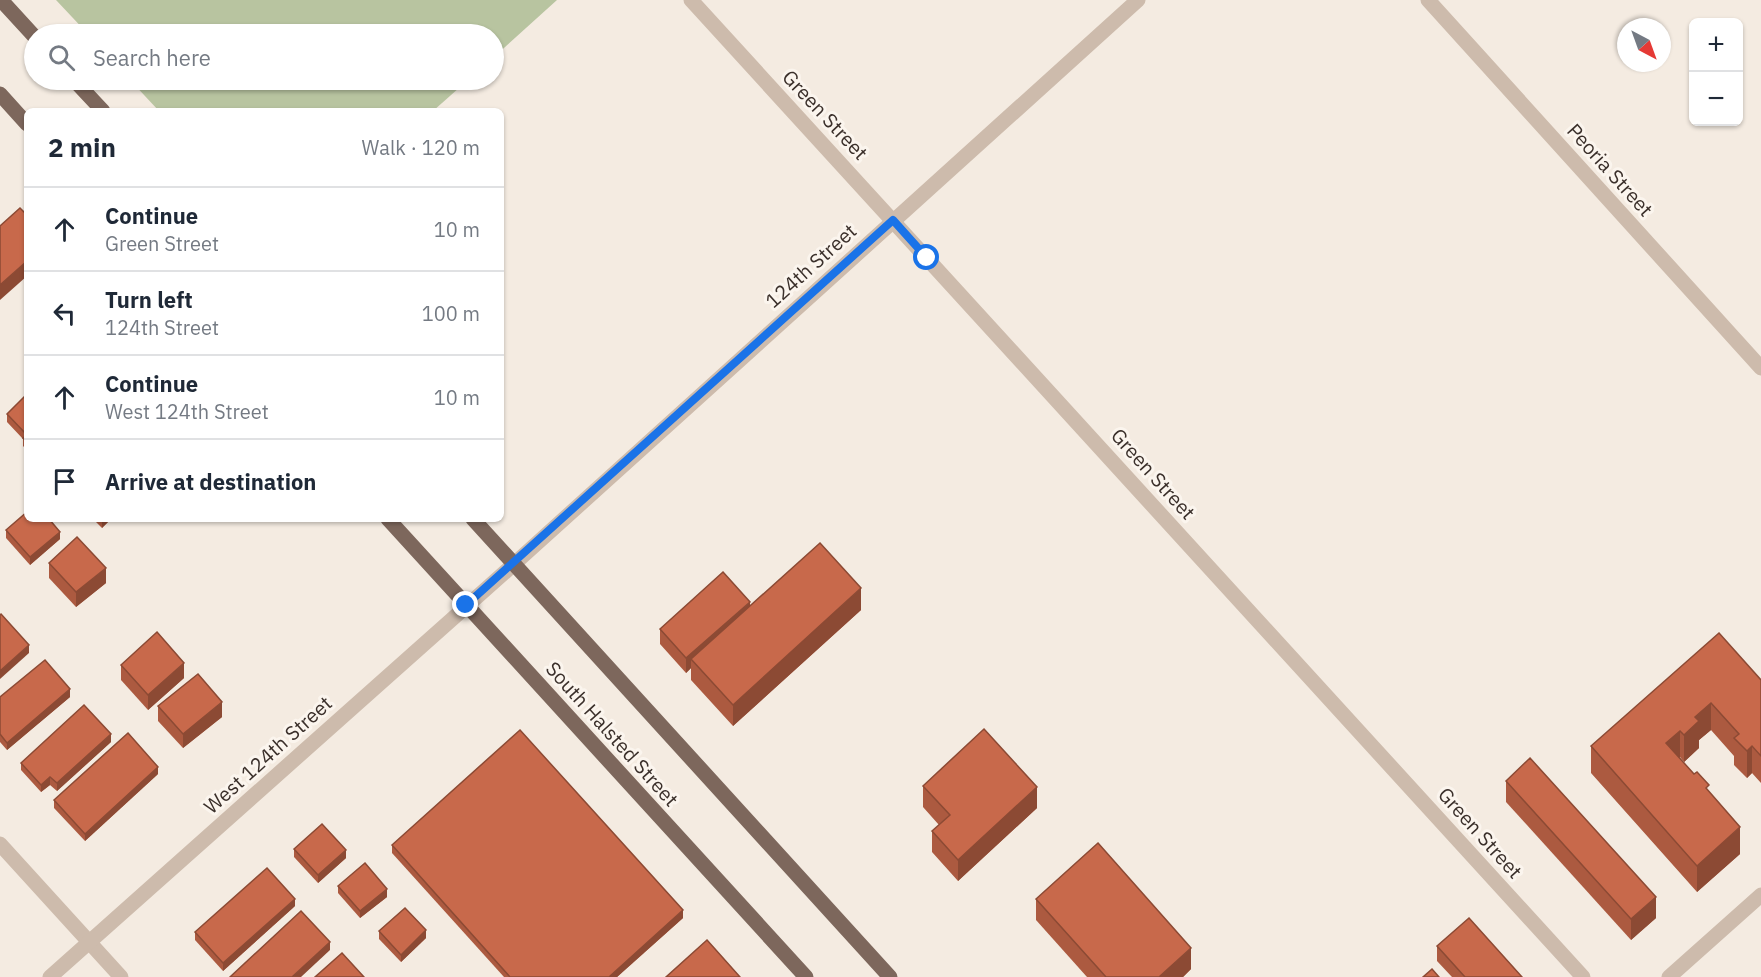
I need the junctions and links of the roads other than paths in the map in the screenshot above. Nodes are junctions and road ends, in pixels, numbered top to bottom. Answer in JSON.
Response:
{"nodes":[{"id":1,"x":1,"y":0,"type":"edge"},
{"id":2,"x":691,"y":0,"type":"edge"},
{"id":3,"x":1138,"y":0,"type":"edge"},
{"id":4,"x":1428,"y":0,"type":"edge"},
{"id":5,"x":24,"y":25,"type":"edge"},
{"id":6,"x":83,"y":90,"type":"edge"},
{"id":7,"x":0,"y":94,"type":"edge"},
{"id":8,"x":100,"y":108,"type":"edge"},
{"id":9,"x":24,"y":121,"type":"edge"},
{"id":10,"x":893,"y":220,"type":"junction"},
{"id":11,"x":1761,"y":368,"type":"edge"},
{"id":12,"x":391,"y":522,"type":"edge"},
{"id":13,"x":476,"y":522,"type":"edge"},
{"id":14,"x":514,"y":564,"type":"junction"},
{"id":15,"x":466,"y":605,"type":"junction"},
{"id":16,"x":0,"y":844,"type":"edge"},
{"id":17,"x":1761,"y":895,"type":"edge"},
{"id":18,"x":89,"y":942,"type":"junction"},
{"id":19,"x":50,"y":977,"type":"edge"},
{"id":20,"x":121,"y":977,"type":"edge"},
{"id":21,"x":806,"y":977,"type":"edge"},
{"id":22,"x":890,"y":977,"type":"edge"},
{"id":23,"x":1583,"y":977,"type":"edge"},
{"id":24,"x":1669,"y":977,"type":"edge"}],
"edges":[{"from":1,"to":5,"type":"main road"},
{"from":2,"to":10,"type":"street","name":"Green Street"},
{"from":3,"to":10,"type":"street","name":"124th Street"},
{"from":4,"to":11,"type":"street","name":"Peoria Street"},
{"from":6,"to":8,"type":"main road"},
{"from":7,"to":9,"type":"main road"},
{"from":10,"to":14,"type":"street","name":"124th Street"},
{"from":10,"to":23,"type":"street","name":"Green Street"},
{"from":12,"to":15,"type":"main road","name":"South Halsted Street"},
{"from":13,"to":14,"type":"main road"},
{"from":14,"to":15,"type":"street","name":"West 124th Street"},
{"from":14,"to":22,"type":"main road"},
{"from":15,"to":18,"type":"street","name":"West 124th Street"},
{"from":15,"to":21,"type":"main road","name":"South Halsted Street"},
{"from":16,"to":18,"type":"street"},
{"from":17,"to":24,"type":"street"},
{"from":18,"to":19,"type":"street","name":"West 124th Street"},
{"from":18,"to":20,"type":"street"}]}
